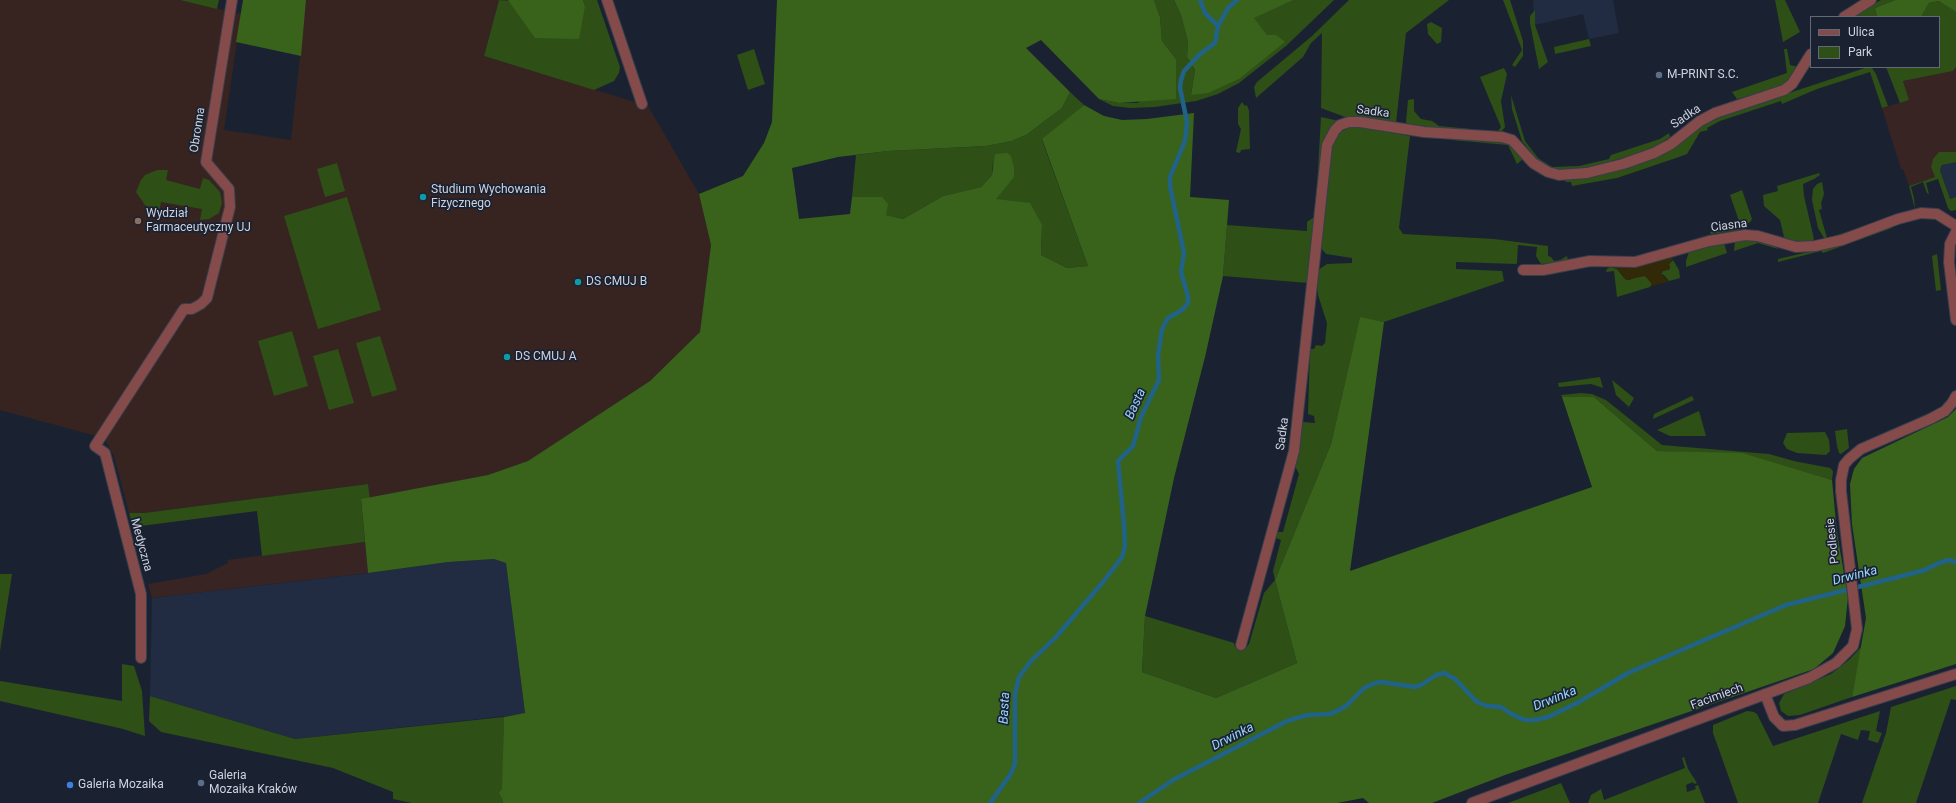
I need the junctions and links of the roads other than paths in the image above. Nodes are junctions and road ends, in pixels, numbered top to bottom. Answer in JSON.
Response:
{"nodes":[{"id":1,"x":232,"y":0,"type":"edge"},
{"id":2,"x":607,"y":0,"type":"edge"},
{"id":3,"x":1871,"y":0,"type":"edge"},
{"id":4,"x":1846,"y":16,"type":"edge"},
{"id":5,"x":1810,"y":56,"type":"edge"},
{"id":6,"x":642,"y":104,"type":"dead end"},
{"id":7,"x":1956,"y":226,"type":"edge"},
{"id":8,"x":1956,"y":232,"type":"edge"},
{"id":9,"x":1523,"y":270,"type":"dead end"},
{"id":10,"x":1956,"y":320,"type":"edge"},
{"id":11,"x":1956,"y":396,"type":"edge"},
{"id":12,"x":95,"y":446,"type":"joint"},
{"id":13,"x":1241,"y":645,"type":"dead end"},
{"id":14,"x":141,"y":658,"type":"dead end"},
{"id":15,"x":1956,"y":674,"type":"edge"},
{"id":16,"x":1765,"y":694,"type":"junction"},
{"id":17,"x":1472,"y":803,"type":"edge"}],
"edges":[{"from":1,"to":12,"type":"street","name":"Obronna"},
{"from":2,"to":6,"type":"street"},
{"from":3,"to":4,"type":"street"},
{"from":5,"to":13,"type":"street","name":"Sadka"},
{"from":7,"to":9,"type":"street","name":"Ciasna"},
{"from":8,"to":10,"type":"street"},
{"from":11,"to":16,"type":"street","name":"Podlesie"},
{"from":12,"to":14,"type":"street","name":"Medyczna"},
{"from":15,"to":16,"type":"street"},
{"from":16,"to":17,"type":"street","name":"Facimiech"}]}
